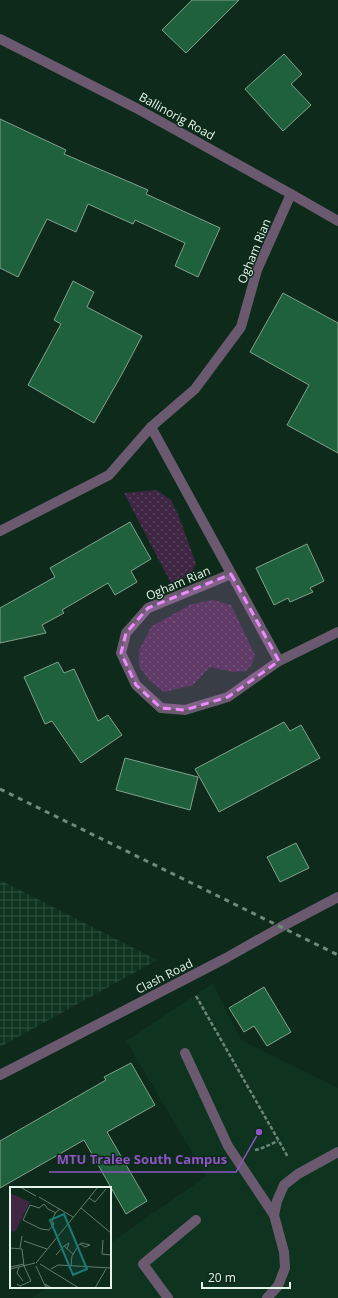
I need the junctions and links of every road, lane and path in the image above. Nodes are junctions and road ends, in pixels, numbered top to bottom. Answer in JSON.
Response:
{"nodes":[{"id":1,"x":0,"y":39,"type":"edge"},
{"id":2,"x":291,"y":194,"type":"junction"},
{"id":3,"x":338,"y":221,"type":"edge"},
{"id":4,"x":151,"y":427,"type":"junction"},
{"id":5,"x":0,"y":531,"type":"edge"},
{"id":6,"x":231,"y":574,"type":"junction"},
{"id":7,"x":338,"y":632,"type":"edge"},
{"id":8,"x":279,"y":661,"type":"junction"},
{"id":9,"x":338,"y":897,"type":"edge"},
{"id":10,"x":187,"y":978,"type":"junction"},
{"id":11,"x":185,"y":1053,"type":"dead end"},
{"id":12,"x":0,"y":1075,"type":"edge"},
{"id":13,"x":338,"y":1152,"type":"edge"},
{"id":14,"x":298,"y":1174,"type":"junction"},
{"id":15,"x":274,"y":1215,"type":"junction"},
{"id":16,"x":196,"y":1220,"type":"dead end"},
{"id":17,"x":168,"y":1298,"type":"edge"},
{"id":18,"x":267,"y":1298,"type":"edge"}],
"edges":[{"from":1,"to":2,"type":"street","name":"Ballinorig Road"},
{"from":2,"to":3,"type":"street","name":"Ballinorig Road"},
{"from":2,"to":4,"type":"street","name":"Ogham Rian"},
{"from":4,"to":5,"type":"street","name":"Ogham Rian"},
{"from":4,"to":6,"type":"street","name":"Ogham Rian"},
{"from":6,"to":8,"type":"street","name":"Ogham Rian"},
{"from":6,"to":8,"type":"street","name":"Ogham Rian"},
{"from":7,"to":8,"type":"street","name":"Ogham Rian"},
{"from":9,"to":10,"type":"street","name":"Clash Road"},
{"from":10,"to":12,"type":"street","name":"Clash Road"},
{"from":10,"to":14,"type":"path"},
{"from":11,"to":15,"type":"street"},
{"from":13,"to":14,"type":"street"},
{"from":14,"to":15,"type":"street"},
{"from":15,"to":18,"type":"street"},
{"from":16,"to":17,"type":"street"}]}
